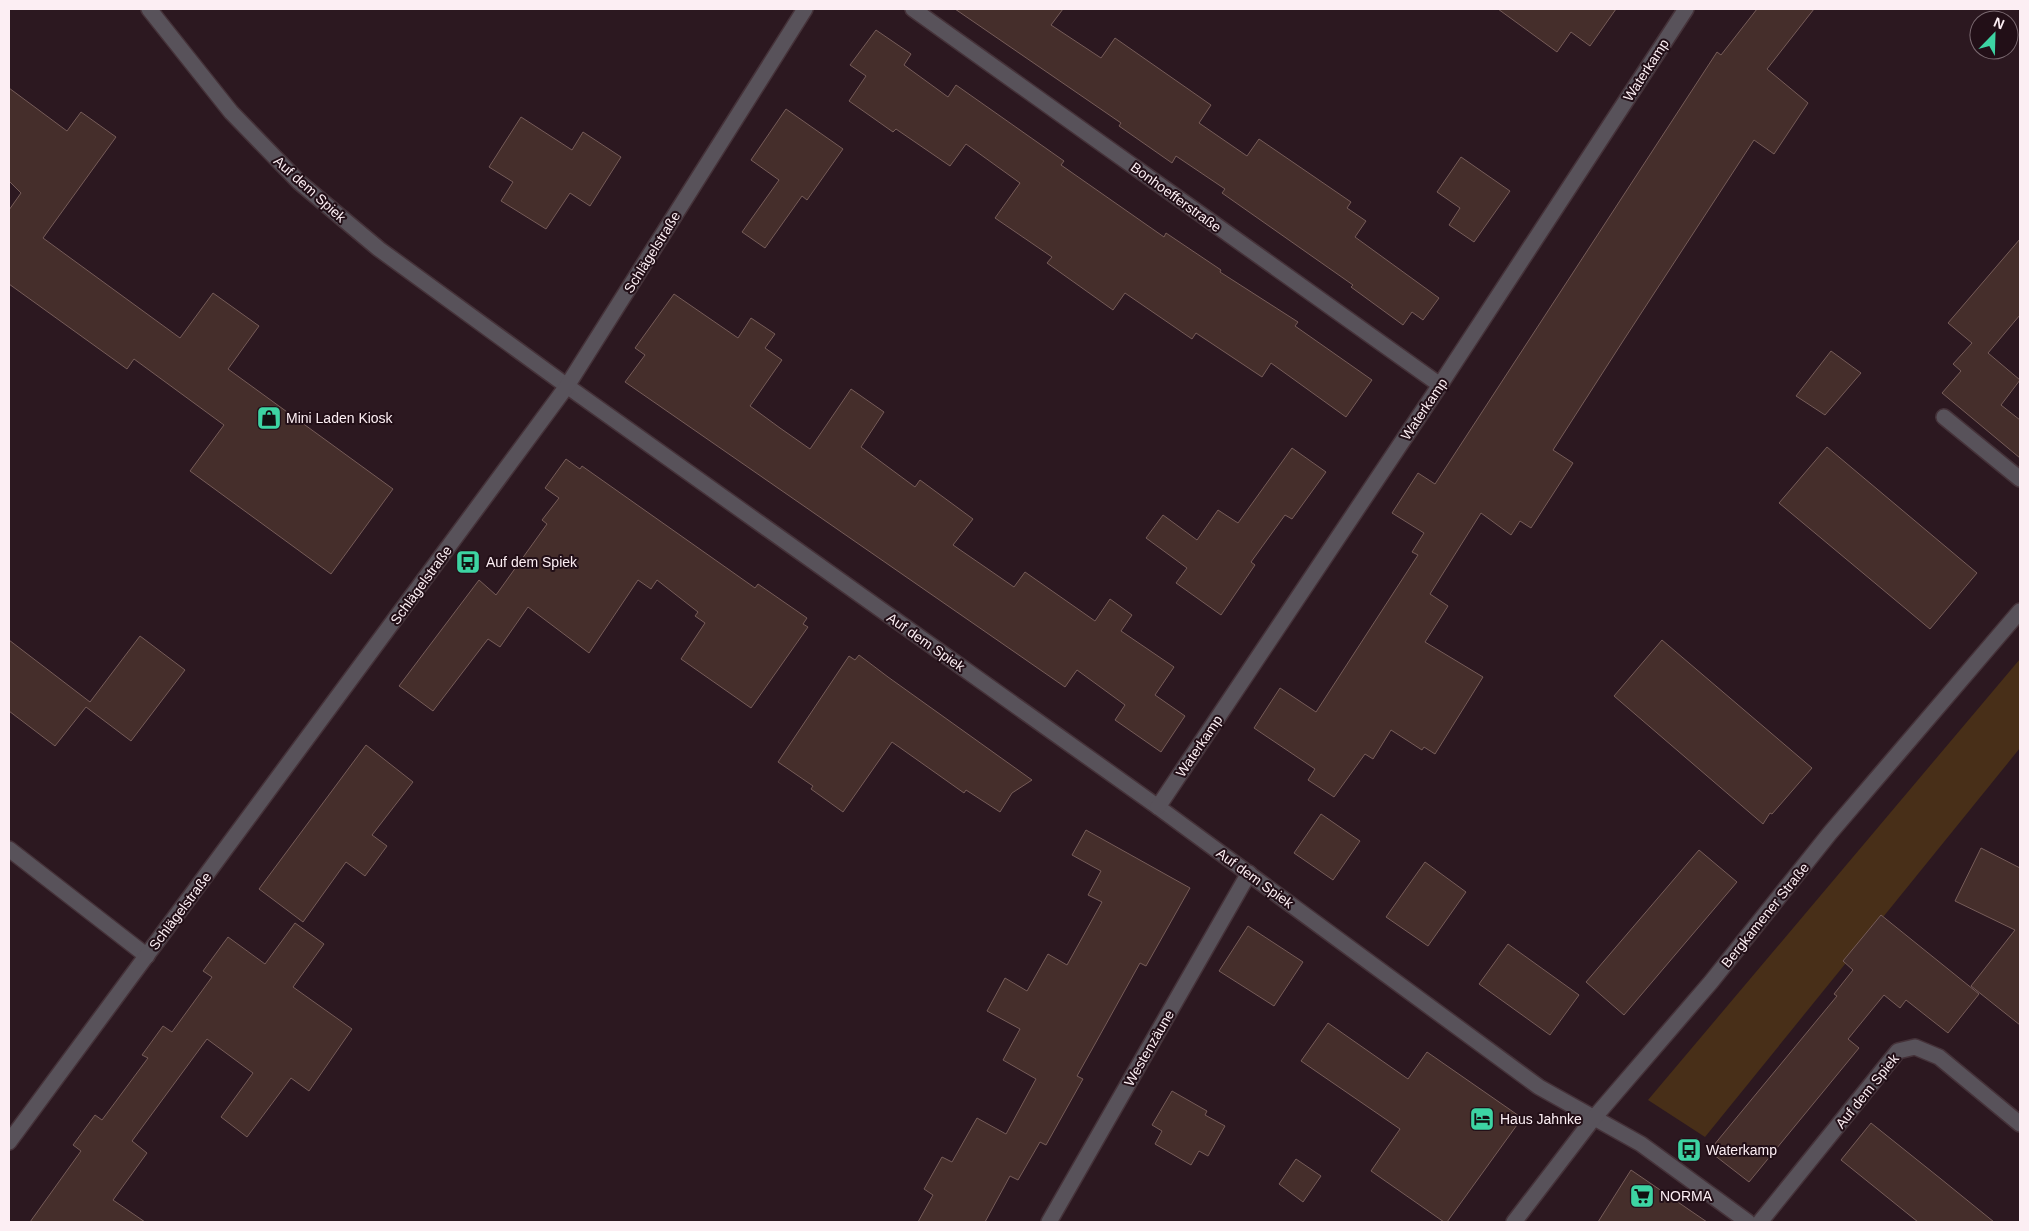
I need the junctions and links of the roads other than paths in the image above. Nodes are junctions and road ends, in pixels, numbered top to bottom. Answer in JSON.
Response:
{"nodes":[{"id":1,"x":148,"y":9,"type":"edge"},
{"id":2,"x":805,"y":9,"type":"edge"},
{"id":3,"x":913,"y":9,"type":"edge"},
{"id":4,"x":1683,"y":10,"type":"edge"},
{"id":5,"x":1440,"y":385,"type":"junction"},
{"id":6,"x":567,"y":386,"type":"junction"},
{"id":7,"x":1944,"y":417,"type":"dead end"},
{"id":8,"x":2020,"y":479,"type":"edge"},
{"id":9,"x":2020,"y":611,"type":"edge"},
{"id":10,"x":1158,"y":807,"type":"junction"},
{"id":11,"x":9,"y":849,"type":"edge"},
{"id":12,"x":1249,"y":873,"type":"junction"},
{"id":13,"x":147,"y":956,"type":"junction"},
{"id":14,"x":1593,"y":1119,"type":"junction"},
{"id":15,"x":2020,"y":1124,"type":"edge"},
{"id":16,"x":9,"y":1142,"type":"edge"},
{"id":17,"x":1049,"y":1222,"type":"edge"},
{"id":18,"x":1514,"y":1222,"type":"edge"},
{"id":19,"x":1748,"y":1222,"type":"edge"},
{"id":20,"x":1760,"y":1222,"type":"edge"}],
"edges":[{"from":1,"to":6,"type":"street","name":"Auf dem Spiek"},
{"from":2,"to":6,"type":"street","name":"Schlägelstraße"},
{"from":3,"to":5,"type":"street","name":"Bonhoefferstraße"},
{"from":4,"to":5,"type":"street","name":"Waterkamp"},
{"from":5,"to":10,"type":"street","name":"Waterkamp"},
{"from":6,"to":10,"type":"street","name":"Auf dem Spiek"},
{"from":6,"to":13,"type":"street","name":"Schlägelstraße"},
{"from":7,"to":8,"type":"street"},
{"from":9,"to":14,"type":"street","name":"Bergkamener Straße"},
{"from":10,"to":12,"type":"street","name":"Auf dem Spiek"},
{"from":11,"to":13,"type":"street"},
{"from":12,"to":14,"type":"street","name":"Auf dem Spiek"},
{"from":12,"to":17,"type":"street","name":"Westenzäune"},
{"from":13,"to":16,"type":"street","name":"Schlägelstraße"},
{"from":14,"to":18,"type":"street","name":"Bergkamener Straße"},
{"from":14,"to":19,"type":"street","name":"Auf dem Spiek"},
{"from":15,"to":20,"type":"street","name":"Auf dem Spiek"}]}
